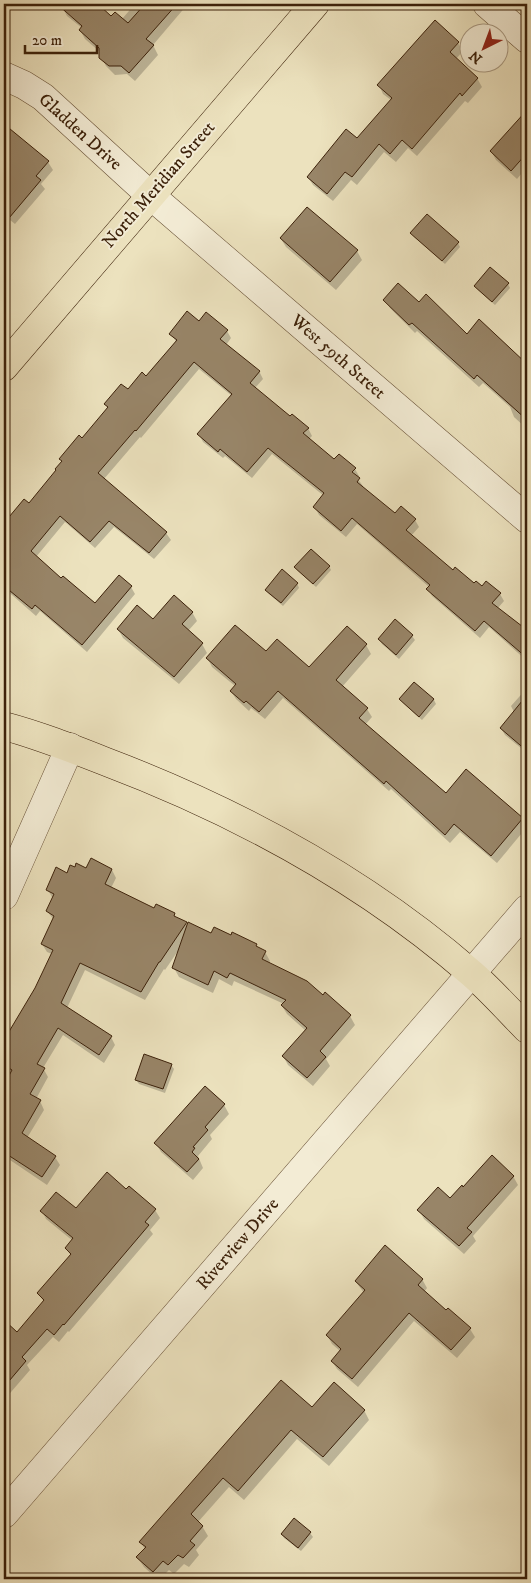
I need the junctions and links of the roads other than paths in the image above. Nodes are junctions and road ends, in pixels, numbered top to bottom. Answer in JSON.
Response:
{"nodes":[{"id":1,"x":315,"y":4,"type":"edge"},
{"id":2,"x":487,"y":4,"type":"edge"},
{"id":3,"x":527,"y":38,"type":"edge"},
{"id":4,"x":4,"y":76,"type":"edge"},
{"id":5,"x":150,"y":196,"type":"junction"},
{"id":6,"x":4,"y":368,"type":"edge"},
{"id":7,"x":527,"y":518,"type":"edge"},
{"id":8,"x":4,"y":726,"type":"edge"},
{"id":9,"x":70,"y":747,"type":"junction"},
{"id":10,"x":4,"y":896,"type":"edge"},
{"id":11,"x":527,"y":908,"type":"edge"},
{"id":12,"x":472,"y":973,"type":"junction"},
{"id":13,"x":527,"y":1029,"type":"edge"},
{"id":14,"x":4,"y":1514,"type":"edge"}],
"edges":[{"from":1,"to":5,"type":"main road","name":"North Meridian Street"},
{"from":2,"to":3,"type":"street"},
{"from":4,"to":5,"type":"street","name":"Gladden Drive"},
{"from":5,"to":6,"type":"main road","name":"North Meridian Street"},
{"from":5,"to":7,"type":"street","name":"West 59th Street"},
{"from":8,"to":9,"type":"main road"},
{"from":9,"to":10,"type":"street"},
{"from":9,"to":12,"type":"main road"},
{"from":11,"to":12,"type":"street","name":"Riverview Drive"},
{"from":12,"to":13,"type":"main road"},
{"from":12,"to":14,"type":"street","name":"Riverview Drive"}]}
